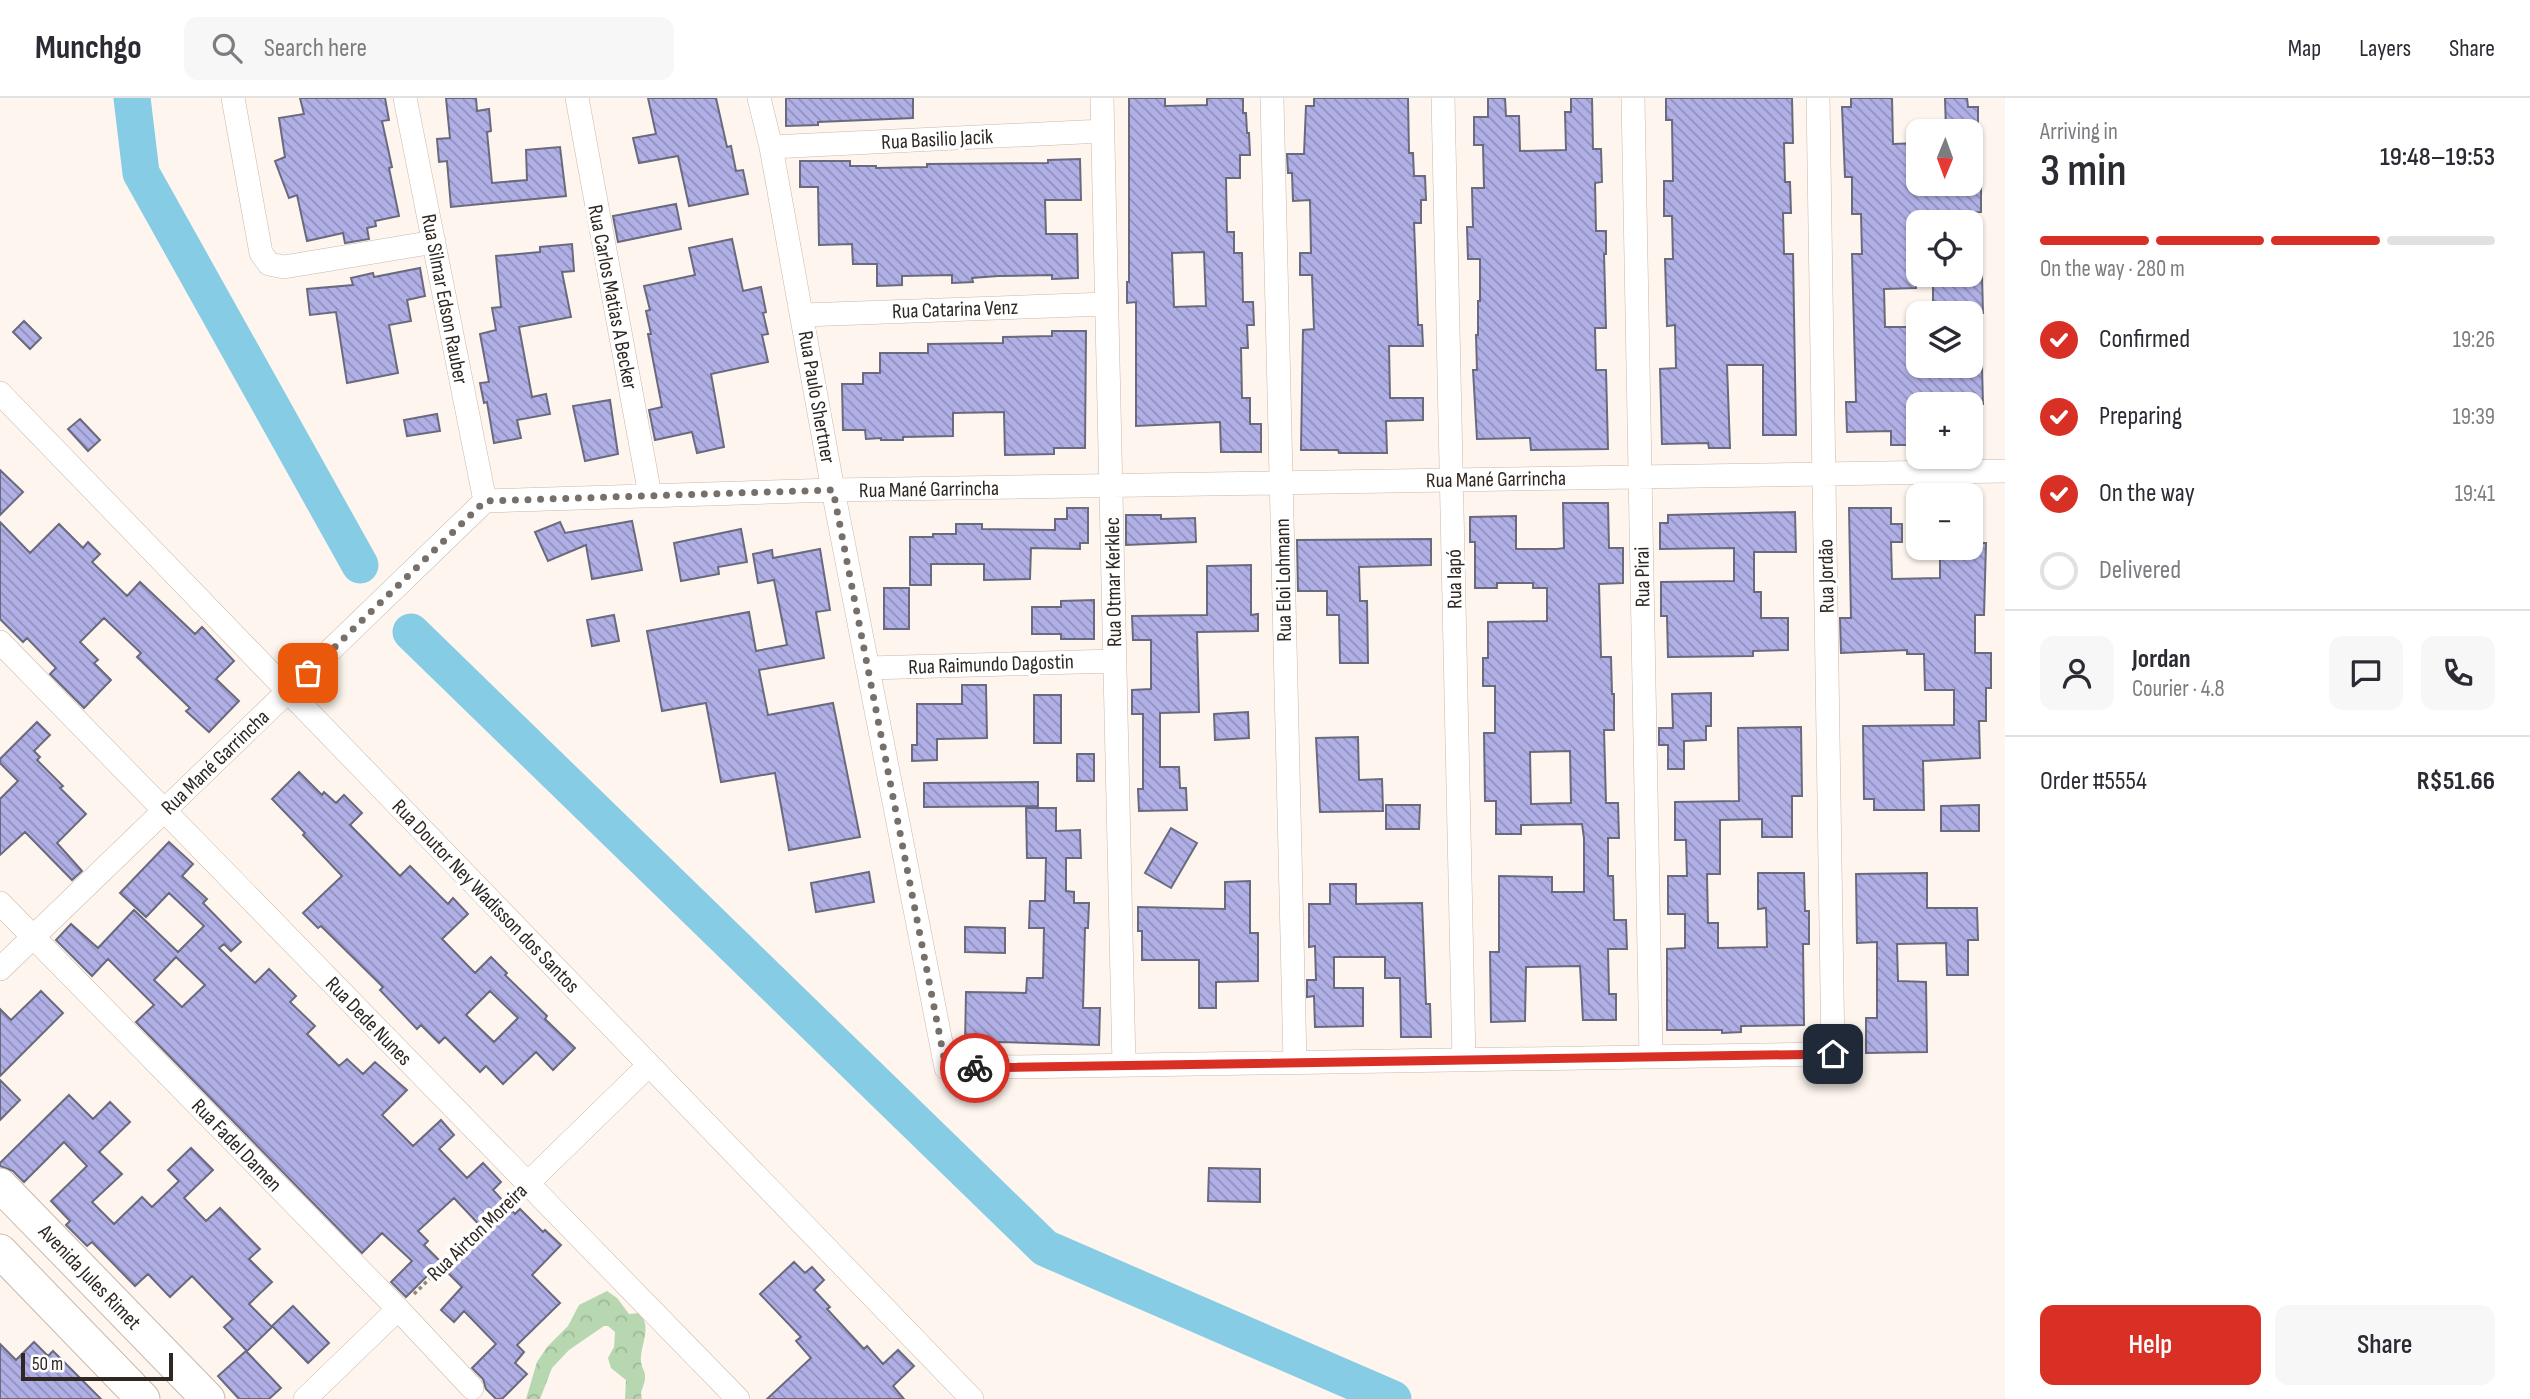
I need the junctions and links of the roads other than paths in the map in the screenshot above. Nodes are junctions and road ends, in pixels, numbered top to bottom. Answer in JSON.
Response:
{"nodes":[{"id":1,"x":233,"y":98,"type":"edge"},
{"id":2,"x":405,"y":98,"type":"edge"},
{"id":3,"x":577,"y":98,"type":"edge"},
{"id":4,"x":759,"y":98,"type":"edge"},
{"id":5,"x":1102,"y":98,"type":"edge"},
{"id":6,"x":1272,"y":98,"type":"edge"},
{"id":7,"x":1443,"y":98,"type":"edge"},
{"id":8,"x":1633,"y":98,"type":"edge"},
{"id":9,"x":1818,"y":98,"type":"edge"},
{"id":10,"x":1102,"y":131,"type":"junction"},
{"id":11,"x":771,"y":147,"type":"junction"},
{"id":12,"x":434,"y":243,"type":"junction"},
{"id":13,"x":1107,"y":304,"type":"junction"},
{"id":14,"x":803,"y":315,"type":"junction"},
{"id":15,"x":0,"y":393,"type":"edge"},
{"id":16,"x":2005,"y":471,"type":"edge"},
{"id":17,"x":1824,"y":474,"type":"junction"},
{"id":18,"x":1640,"y":477,"type":"junction"},
{"id":19,"x":1452,"y":480,"type":"junction"},
{"id":20,"x":1281,"y":483,"type":"junction"},
{"id":21,"x":1110,"y":485,"type":"junction"},
{"id":22,"x":833,"y":490,"type":"junction"},
{"id":23,"x":650,"y":495,"type":"junction"},
{"id":24,"x":485,"y":501,"type":"junction"},
{"id":25,"x":0,"y":642,"type":"edge"},
{"id":26,"x":1114,"y":661,"type":"junction"},
{"id":27,"x":868,"y":667,"type":"junction"},
{"id":28,"x":288,"y":692,"type":"junction"},
{"id":29,"x":164,"y":811,"type":"junction"},
{"id":30,"x":0,"y":903,"type":"edge"},
{"id":31,"x":34,"y":937,"type":"junction"},
{"id":32,"x":0,"y":969,"type":"edge"},
{"id":33,"x":1651,"y":1057,"type":"junction"},
{"id":34,"x":1464,"y":1060,"type":"junction"},
{"id":35,"x":1295,"y":1062,"type":"junction"},
{"id":36,"x":649,"y":1065,"type":"junction"},
{"id":37,"x":1124,"y":1065,"type":"junction"},
{"id":38,"x":528,"y":1183,"type":"junction"},
{"id":39,"x":0,"y":1185,"type":"edge"},
{"id":40,"x":0,"y":1251,"type":"edge"},
{"id":41,"x":398,"y":1309,"type":"junction"},
{"id":42,"x":472,"y":1388,"type":"dead end"},
{"id":43,"x":143,"y":1399,"type":"edge"},
{"id":44,"x":208,"y":1399,"type":"edge"},
{"id":45,"x":305,"y":1399,"type":"edge"},
{"id":46,"x":738,"y":1399,"type":"edge"},
{"id":47,"x":972,"y":1399,"type":"edge"}],
"edges":[{"from":1,"to":12,"type":"street"},
{"from":2,"to":12,"type":"street","name":"Rua Silmar Edson Rauber"},
{"from":3,"to":23,"type":"street","name":"Rua Carlos Matias A Becker"},
{"from":4,"to":11,"type":"street","name":"Rua Paulo Shertner"},
{"from":5,"to":10,"type":"street","name":"Rua Otmar Kerklec"},
{"from":6,"to":20,"type":"street","name":"Rua Eloi Lohmann"},
{"from":7,"to":19,"type":"street","name":"Rua Iapó"},
{"from":8,"to":18,"type":"street","name":"Rua Pirai"},
{"from":9,"to":17,"type":"street","name":"Rua Jordão"},
{"from":10,"to":11,"type":"street","name":"Rua Basilio Jacik"},
{"from":10,"to":13,"type":"street","name":"Rua Otmar Kerklec"},
{"from":11,"to":14,"type":"street","name":"Rua Paulo Shertner"},
{"from":12,"to":24,"type":"street","name":"Rua Silmar Edson Rauber"},
{"from":13,"to":14,"type":"street","name":"Rua Catarina Venz"},
{"from":13,"to":21,"type":"street","name":"Rua Otmar Kerklec"},
{"from":14,"to":22,"type":"street","name":"Rua Paulo Shertner"},
{"from":15,"to":28,"type":"street","name":"Rua Doutor Ney Wadisson dos Santos"},
{"from":16,"to":17,"type":"street","name":"Rua Mané Garrincha"},
{"from":17,"to":18,"type":"street","name":"Rua Mané Garrincha"},
{"from":17,"to":33,"type":"street","name":"Rua Jordão"},
{"from":18,"to":19,"type":"street","name":"Rua Mané Garrincha"},
{"from":18,"to":33,"type":"street","name":"Rua Pirai"},
{"from":19,"to":20,"type":"street","name":"Rua Mané Garrincha"},
{"from":19,"to":34,"type":"street","name":"Rua Iapó"},
{"from":20,"to":21,"type":"street","name":"Rua Mané Garrincha"},
{"from":20,"to":35,"type":"street","name":"Rua Eloi Lohmann"},
{"from":21,"to":22,"type":"street","name":"Rua Mané Garrincha"},
{"from":21,"to":26,"type":"street","name":"Rua Otmar Kerklec"},
{"from":22,"to":23,"type":"street","name":"Rua Mané Garrincha"},
{"from":22,"to":27,"type":"street","name":"Rua Paulo Shertner"},
{"from":23,"to":24,"type":"street","name":"Rua Mané Garrincha"},
{"from":24,"to":28,"type":"street","name":"Rua Mané Garrincha"},
{"from":25,"to":29,"type":"street","name":"Rua Dede Nunes"},
{"from":26,"to":27,"type":"street","name":"Rua Raimundo Dagostin"},
{"from":26,"to":37,"type":"street","name":"Rua Otmar Kerklec"},
{"from":27,"to":37,"type":"street","name":"Rua Paulo Shertner"},
{"from":28,"to":29,"type":"street","name":"Rua Mané Garrincha"},
{"from":28,"to":36,"type":"street","name":"Rua Doutor Ney Wadisson dos Santos"},
{"from":29,"to":31,"type":"street","name":"Rua Mané Garrincha"},
{"from":29,"to":38,"type":"street","name":"Rua Dede Nunes"},
{"from":30,"to":31,"type":"street","name":"Rua Fadel Damen"},
{"from":31,"to":32,"type":"street","name":"Rua Mané Garrincha"},
{"from":31,"to":41,"type":"street","name":"Rua Fadel Damen"},
{"from":33,"to":34,"type":"street"},
{"from":34,"to":35,"type":"street"},
{"from":35,"to":37,"type":"street"},
{"from":36,"to":38,"type":"street","name":"Rua Airton Moreira"},
{"from":36,"to":47,"type":"street","name":"Rua Doutor Ney Wadisson dos Santos"},
{"from":38,"to":46,"type":"street","name":"Rua Dede Nunes"},
{"from":39,"to":44,"type":"main road","name":"Avenida Jules Rimet"},
{"from":40,"to":43,"type":"main road"},
{"from":41,"to":42,"type":"street","name":"Rua Fadel Damen"},
{"from":41,"to":45,"type":"street"}]}
